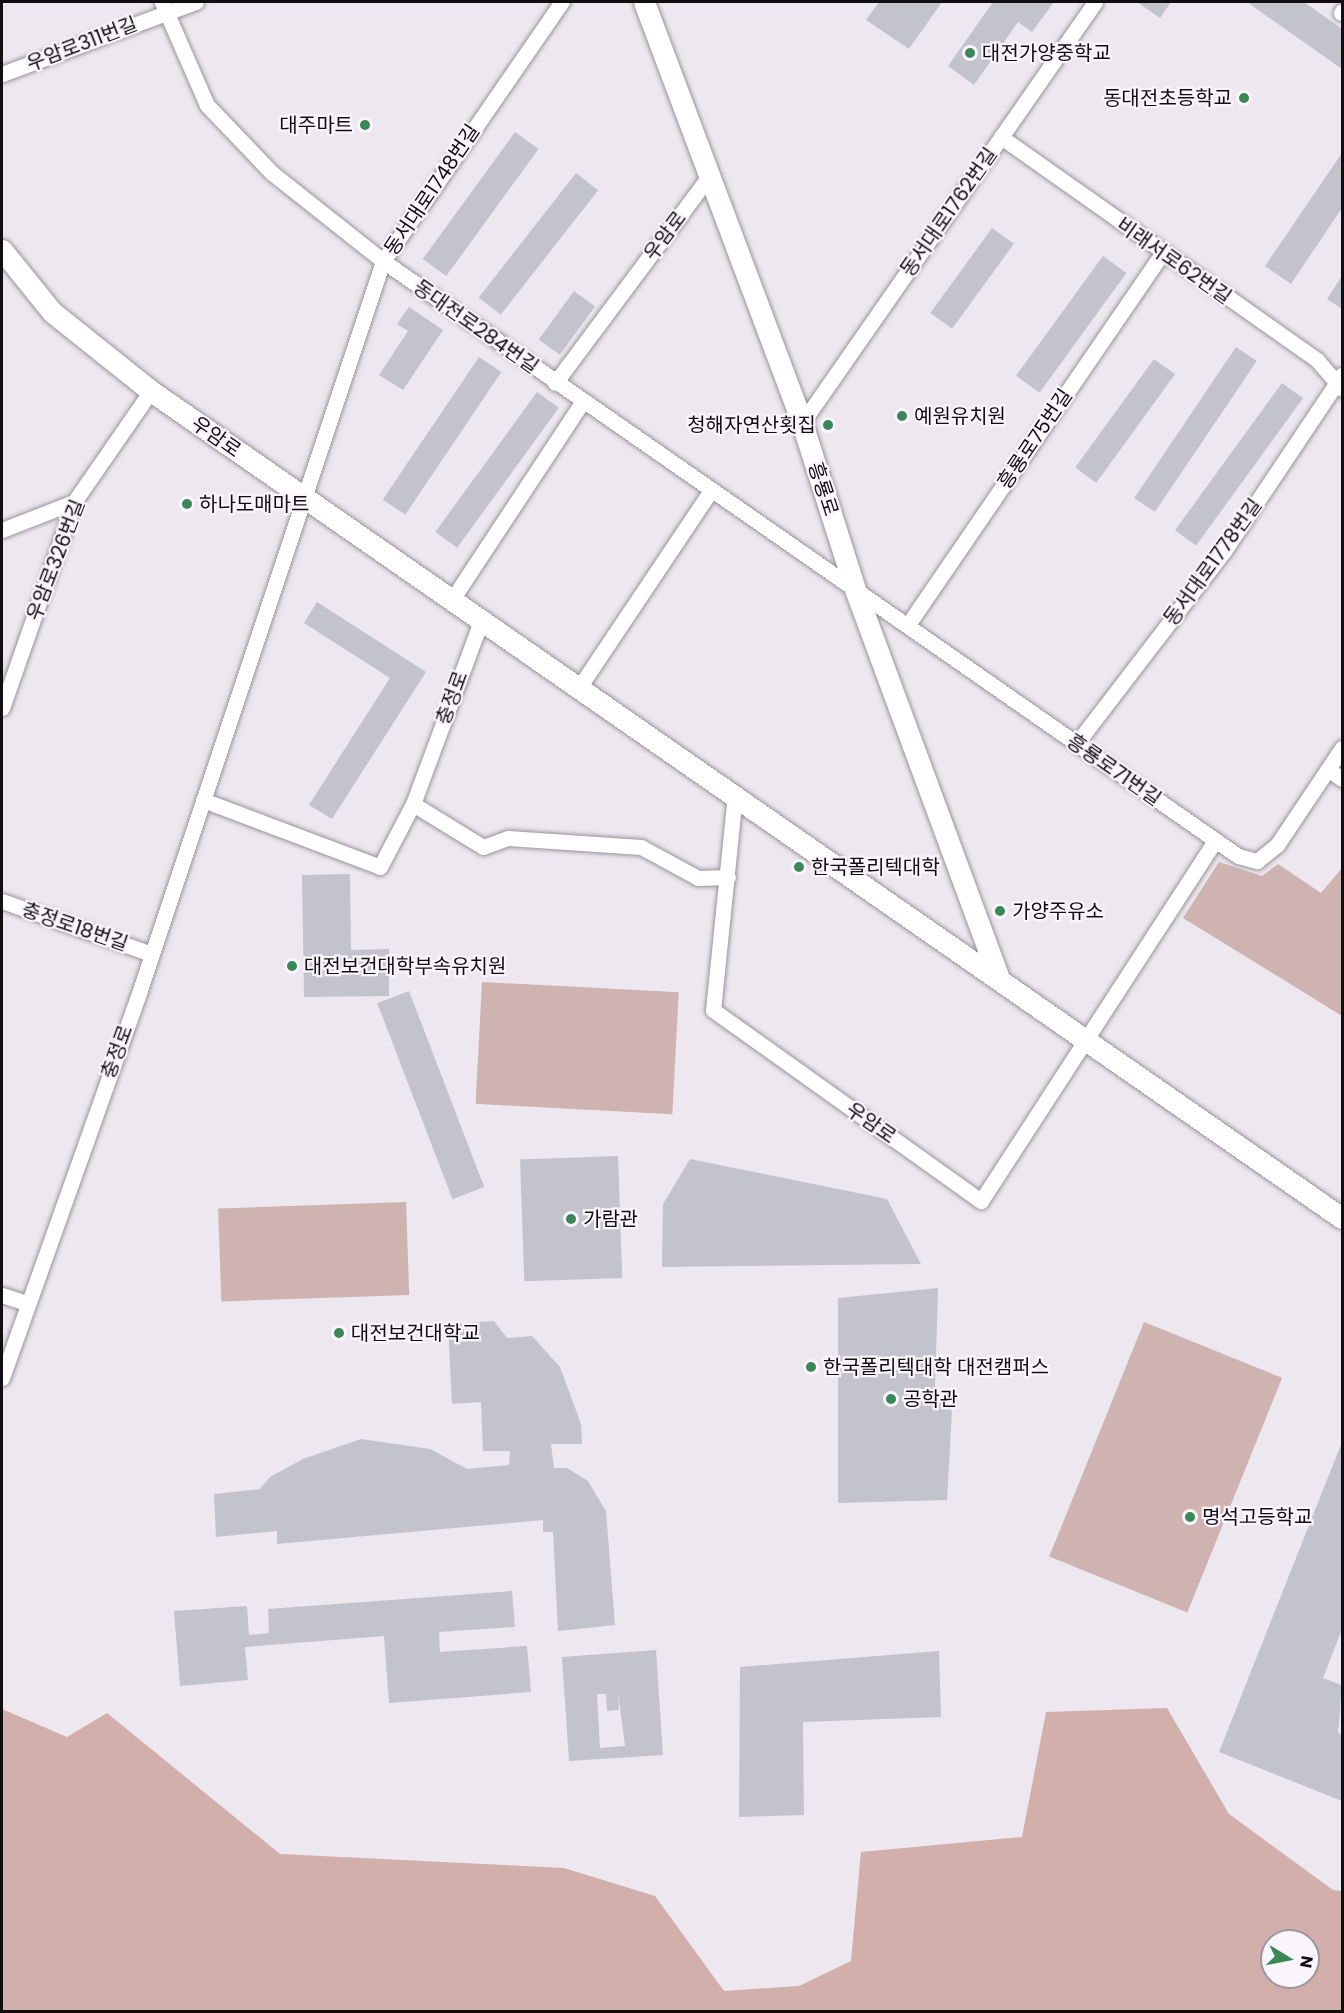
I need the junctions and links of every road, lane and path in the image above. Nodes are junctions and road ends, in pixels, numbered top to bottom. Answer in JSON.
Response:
{"nodes":[{"id":1,"x":196,"y":2,"type":"edge"},
{"id":2,"x":562,"y":2,"type":"edge"},
{"id":3,"x":644,"y":2,"type":"edge"},
{"id":4,"x":1095,"y":2,"type":"edge"},
{"id":5,"x":164,"y":7,"type":"edge"},
{"id":6,"x":2,"y":74,"type":"edge"},
{"id":7,"x":1001,"y":137,"type":"junction"},
{"id":8,"x":710,"y":175,"type":"junction"},
{"id":9,"x":2,"y":250,"type":"edge"},
{"id":10,"x":1162,"y":254,"type":"junction"},
{"id":11,"x":383,"y":261,"type":"junction"},
{"id":12,"x":555,"y":383,"type":"junction"},
{"id":13,"x":1340,"y":383,"type":"edge"},
{"id":14,"x":151,"y":391,"type":"junction"},
{"id":15,"x":582,"y":402,"type":"junction"},
{"id":16,"x":802,"y":423,"type":"junction"},
{"id":17,"x":711,"y":490,"type":"junction"},
{"id":18,"x":306,"y":500,"type":"junction"},
{"id":19,"x":74,"y":502,"type":"junction"},
{"id":20,"x":2,"y":530,"type":"edge"},
{"id":21,"x":856,"y":591,"type":"junction"},
{"id":22,"x":453,"y":598,"type":"junction"},
{"id":23,"x":482,"y":618,"type":"junction"},
{"id":24,"x":909,"y":623,"type":"junction"},
{"id":25,"x":580,"y":686,"type":"junction"},
{"id":26,"x":2,"y":708,"type":"edge"},
{"id":27,"x":1076,"y":744,"type":"junction"},
{"id":28,"x":1342,"y":748,"type":"edge"},
{"id":29,"x":1328,"y":769,"type":"junction"},
{"id":30,"x":1342,"y":779,"type":"edge"},
{"id":31,"x":735,"y":794,"type":"junction"},
{"id":32,"x":203,"y":800,"type":"junction"},
{"id":33,"x":413,"y":804,"type":"junction"},
{"id":34,"x":1215,"y":840,"type":"junction"},
{"id":35,"x":728,"y":877,"type":"junction"},
{"id":36,"x":2,"y":901,"type":"edge"},
{"id":37,"x":149,"y":952,"type":"junction"},
{"id":38,"x":999,"y":978,"type":"junction"},
{"id":39,"x":1088,"y":1041,"type":"junction"},
{"id":40,"x":1342,"y":1218,"type":"edge"},
{"id":41,"x":2,"y":1295,"type":"edge"},
{"id":42,"x":27,"y":1303,"type":"junction"},
{"id":43,"x":2,"y":1378,"type":"edge"}],
"edges":[{"from":1,"to":5,"type":"street","name":"우암로311번길"},
{"from":2,"to":11,"type":"street","name":"동서대로1748번길"},
{"from":3,"to":8,"type":"main road","name":"흥룡로"},
{"from":4,"to":7,"type":"street","name":"동서대로1762번길"},
{"from":5,"to":6,"type":"street","name":"우암로311번길"},
{"from":5,"to":11,"type":"street","name":"동대전로284번길"},
{"from":7,"to":10,"type":"street","name":"비래서로62번길"},
{"from":7,"to":16,"type":"street","name":"동서대로1762번길"},
{"from":8,"to":12,"type":"street","name":"우암로"},
{"from":8,"to":16,"type":"main road","name":"흥룡로"},
{"from":9,"to":14,"type":"main road","name":"우암로"},
{"from":10,"to":13,"type":"street","name":"비래서로62번길"},
{"from":10,"to":24,"type":"street","name":"흥룡로75번길"},
{"from":11,"to":12,"type":"street","name":"동대전로284번길"},
{"from":11,"to":18,"type":"street","name":"동서대로1748번길"},
{"from":12,"to":15,"type":"street","name":"동대전로284번길"},
{"from":13,"to":27,"type":"street","name":"동서대로1778번길"},
{"from":14,"to":18,"type":"main road","name":"우암로"},
{"from":14,"to":19,"type":"street","name":"우암로326번길"},
{"from":15,"to":17,"type":"street","name":"동대전로284번길"},
{"from":15,"to":22,"type":"street"},
{"from":16,"to":21,"type":"main road","name":"흥룡로"},
{"from":17,"to":21,"type":"street","name":"동대전로284번길"},
{"from":17,"to":25,"type":"street"},
{"from":18,"to":22,"type":"main road","name":"우암로"},
{"from":18,"to":32,"type":"street","name":"충정로"},
{"from":19,"to":20,"type":"street"},
{"from":19,"to":26,"type":"street","name":"우암로326번길"},
{"from":21,"to":24,"type":"street","name":"흥룡로71번길"},
{"from":21,"to":38,"type":"main road","name":"흥룡로"},
{"from":22,"to":23,"type":"main road","name":"우암로"},
{"from":23,"to":25,"type":"main road","name":"우암로"},
{"from":23,"to":33,"type":"street","name":"충정로"},
{"from":24,"to":27,"type":"street","name":"흥룡로71번길"},
{"from":25,"to":31,"type":"main road","name":"우암로"},
{"from":27,"to":34,"type":"street","name":"흥룡로71번길"},
{"from":28,"to":29,"type":"street","name":"흥룡로71번길"},
{"from":29,"to":30,"type":"street"},
{"from":29,"to":34,"type":"street","name":"흥룡로71번길"},
{"from":31,"to":35,"type":"street","name":"우암로"},
{"from":31,"to":38,"type":"main road","name":"우암로"},
{"from":32,"to":33,"type":"street","name":"충정로"},
{"from":32,"to":37,"type":"street","name":"충정로"},
{"from":33,"to":35,"type":"street"},
{"from":34,"to":39,"type":"street","name":"우암로"},
{"from":35,"to":39,"type":"street","name":"우암로"},
{"from":36,"to":37,"type":"street","name":"충정로18번길"},
{"from":37,"to":42,"type":"street","name":"충정로"},
{"from":38,"to":39,"type":"main road","name":"우암로"},
{"from":39,"to":40,"type":"main road","name":"우암로"},
{"from":41,"to":42,"type":"street"},
{"from":42,"to":43,"type":"street","name":"충정로"}]}
